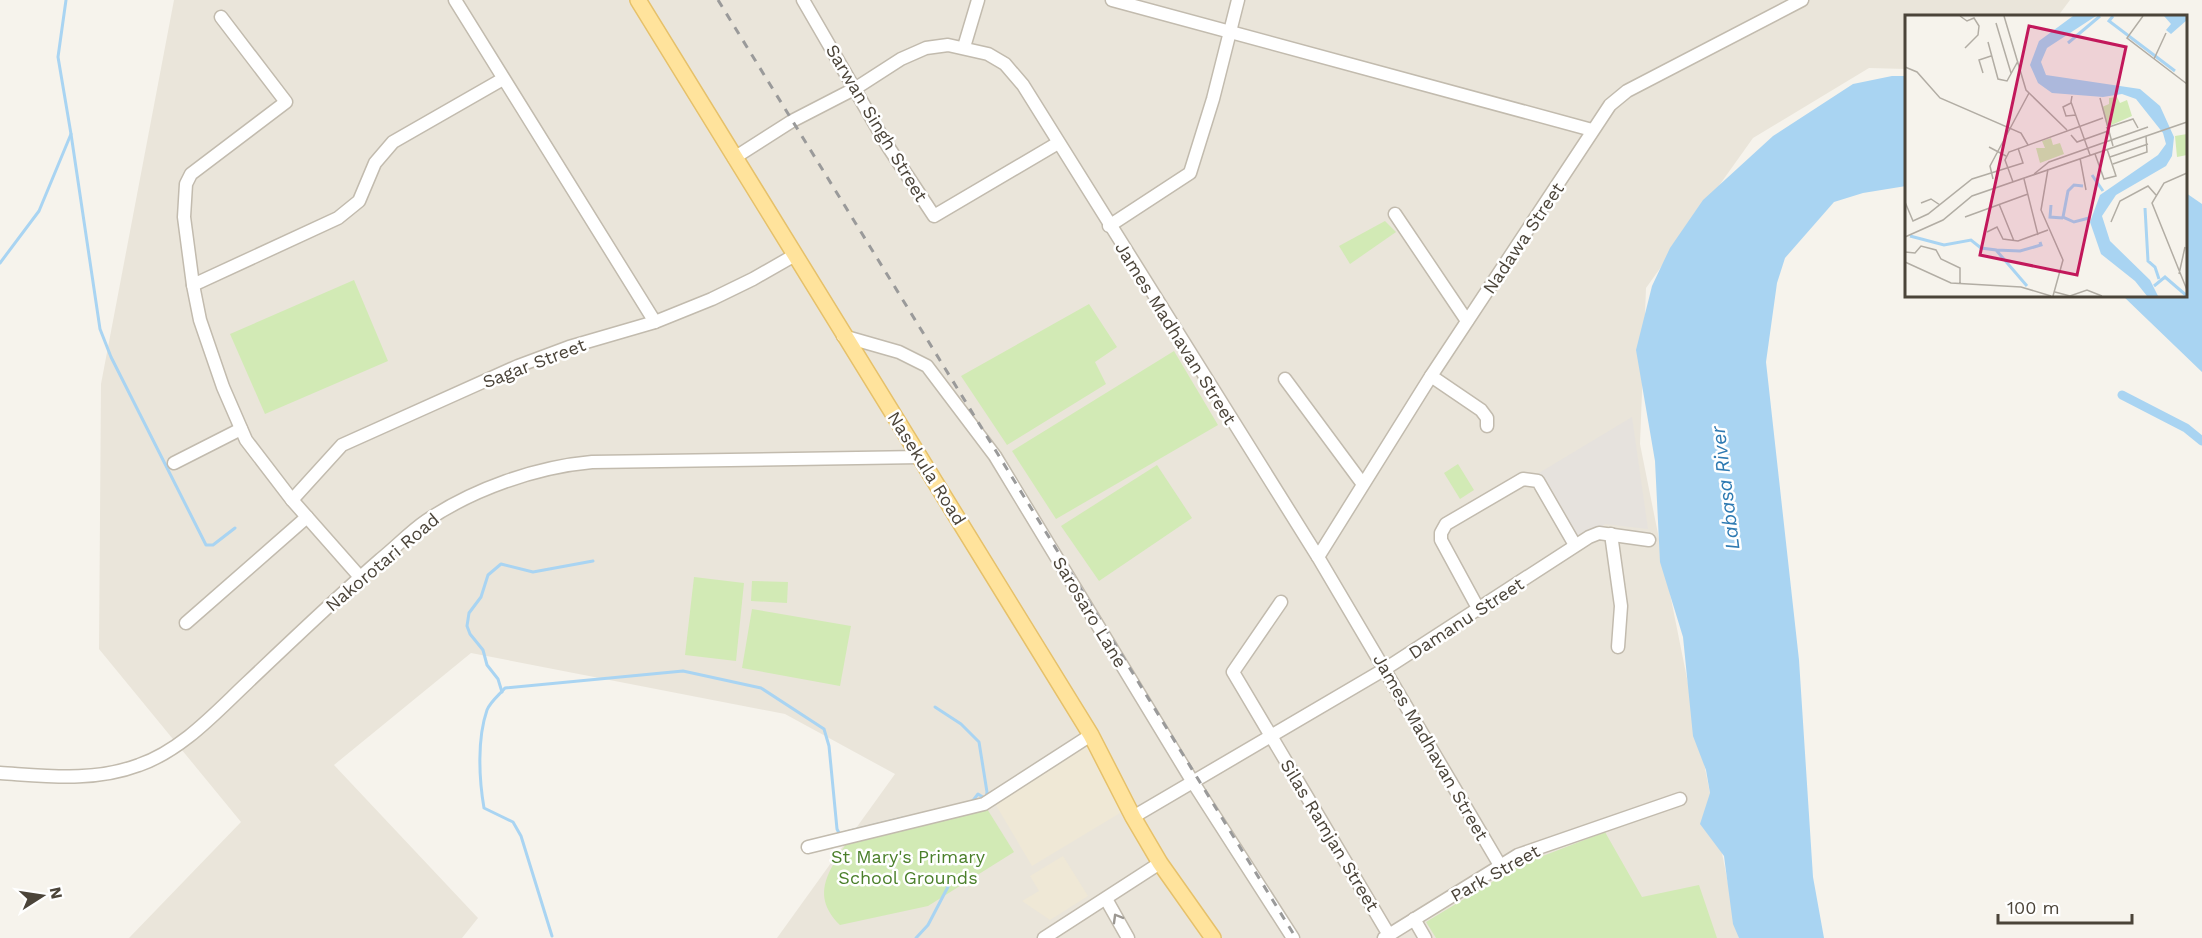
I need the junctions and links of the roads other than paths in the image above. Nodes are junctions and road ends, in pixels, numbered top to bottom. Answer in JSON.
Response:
{"nodes":[{"id":1,"x":454,"y":0,"type":"edge"},
{"id":2,"x":638,"y":0,"type":"edge"},
{"id":3,"x":978,"y":0,"type":"edge"},
{"id":4,"x":1113,"y":0,"type":"edge"},
{"id":5,"x":1238,"y":0,"type":"edge"},
{"id":6,"x":1802,"y":0,"type":"edge"},
{"id":7,"x":805,"y":1,"type":"edge"},
{"id":8,"x":221,"y":17,"type":"dead end"},
{"id":9,"x":1231,"y":32,"type":"junction"},
{"id":10,"x":964,"y":47,"type":"junction"},
{"id":11,"x":503,"y":79,"type":"junction"},
{"id":12,"x":856,"y":88,"type":"junction"},
{"id":13,"x":1592,"y":130,"type":"junction"},
{"id":14,"x":1058,"y":143,"type":"junction"},
{"id":15,"x":734,"y":158,"type":"junction"},
{"id":16,"x":1395,"y":214,"type":"dead end"},
{"id":17,"x":1109,"y":226,"type":"junction"},
{"id":18,"x":795,"y":255,"type":"junction"},
{"id":19,"x":193,"y":285,"type":"junction"},
{"id":20,"x":1467,"y":321,"type":"junction"},
{"id":21,"x":655,"y":322,"type":"junction"},
{"id":22,"x":843,"y":336,"type":"junction"},
{"id":23,"x":1431,"y":376,"type":"junction"},
{"id":24,"x":1285,"y":379,"type":"dead end"},
{"id":25,"x":1487,"y":426,"type":"dead end"},
{"id":26,"x":241,"y":429,"type":"junction"},
{"id":27,"x":921,"y":457,"type":"junction"},
{"id":28,"x":174,"y":463,"type":"dead end"},
{"id":29,"x":1362,"y":483,"type":"junction"},
{"id":30,"x":292,"y":500,"type":"junction"},
{"id":31,"x":307,"y":517,"type":"junction"},
{"id":32,"x":1611,"y":534,"type":"junction"},
{"id":33,"x":1649,"y":540,"type":"dead end"},
{"id":34,"x":1575,"y":545,"type":"junction"},
{"id":35,"x":1318,"y":557,"type":"junction"},
{"id":36,"x":360,"y":577,"type":"junction"},
{"id":37,"x":1281,"y":602,"type":"dead end"},
{"id":38,"x":1479,"y":610,"type":"junction"},
{"id":39,"x":186,"y":623,"type":"dead end"},
{"id":40,"x":1618,"y":646,"type":"dead end"},
{"id":41,"x":1385,"y":669,"type":"junction"},
{"id":42,"x":1091,"y":735,"type":"junction"},
{"id":43,"x":1270,"y":735,"type":"junction"},
{"id":44,"x":0,"y":773,"type":"edge"},
{"id":45,"x":1194,"y":784,"type":"junction"},
{"id":46,"x":1680,"y":799,"type":"dead end"},
{"id":47,"x":1133,"y":817,"type":"junction"},
{"id":48,"x":808,"y":847,"type":"dead end"},
{"id":49,"x":1160,"y":863,"type":"junction"},
{"id":50,"x":1501,"y":867,"type":"junction"},
{"id":51,"x":1106,"y":898,"type":"junction"},
{"id":52,"x":1414,"y":919,"type":"junction"},
{"id":53,"x":1387,"y":936,"type":"edge"},
{"id":54,"x":1044,"y":938,"type":"edge"},
{"id":55,"x":1128,"y":938,"type":"edge"},
{"id":56,"x":1213,"y":938,"type":"edge"},
{"id":57,"x":1293,"y":938,"type":"edge"},
{"id":58,"x":1425,"y":938,"type":"edge"}],
"edges":[{"from":1,"to":11,"type":"street"},
{"from":2,"to":15,"type":"main road","name":"Nasekula Road"},
{"from":3,"to":10,"type":"street"},
{"from":4,"to":9,"type":"street"},
{"from":5,"to":9,"type":"street"},
{"from":6,"to":13,"type":"street","name":"Nadawa Street"},
{"from":7,"to":12,"type":"street","name":"Sarwan Singh Street"},
{"from":8,"to":19,"type":"street"},
{"from":9,"to":13,"type":"street"},
{"from":9,"to":17,"type":"street"},
{"from":10,"to":12,"type":"street","name":"James Madhavan Street"},
{"from":10,"to":14,"type":"street","name":"James Madhavan Street"},
{"from":11,"to":19,"type":"street"},
{"from":11,"to":21,"type":"street"},
{"from":12,"to":14,"type":"street","name":"Sarwan Singh Street"},
{"from":12,"to":15,"type":"street","name":"James Madhavan Street"},
{"from":13,"to":20,"type":"street","name":"Nadawa Street"},
{"from":14,"to":17,"type":"street","name":"James Madhavan Street"},
{"from":15,"to":18,"type":"main road","name":"Nasekula Road"},
{"from":16,"to":20,"type":"street"},
{"from":17,"to":35,"type":"street","name":"James Madhavan Street"},
{"from":18,"to":21,"type":"street","name":"Sagar Street"},
{"from":18,"to":22,"type":"main road","name":"Nasekula Road"},
{"from":19,"to":26,"type":"street"},
{"from":20,"to":23,"type":"street","name":"Nadawa Street"},
{"from":21,"to":30,"type":"street","name":"Sagar Street"},
{"from":22,"to":27,"type":"main road","name":"Nasekula Road"},
{"from":22,"to":45,"type":"street","name":"Sarosaro Lane"},
{"from":23,"to":25,"type":"street"},
{"from":23,"to":29,"type":"street","name":"Nadawa Street"},
{"from":24,"to":29,"type":"street"},
{"from":26,"to":28,"type":"street"},
{"from":26,"to":30,"type":"street"},
{"from":27,"to":36,"type":"street","name":"Nakorotari Road"},
{"from":27,"to":42,"type":"main road","name":"Nasekula Road"},
{"from":29,"to":35,"type":"street","name":"Nadawa Street"},
{"from":30,"to":31,"type":"street"},
{"from":31,"to":36,"type":"street"},
{"from":31,"to":39,"type":"street"},
{"from":32,"to":33,"type":"street","name":"Damanu Street"},
{"from":32,"to":34,"type":"street","name":"Damanu Street"},
{"from":32,"to":40,"type":"street"},
{"from":34,"to":38,"type":"street","name":"Damanu Street"},
{"from":34,"to":38,"type":"street"},
{"from":35,"to":41,"type":"street","name":"James Madhavan Street"},
{"from":36,"to":44,"type":"street","name":"Nakorotari Road"},
{"from":37,"to":43,"type":"street","name":"Silas Ramjan Street"},
{"from":38,"to":41,"type":"street","name":"Damanu Street"},
{"from":41,"to":43,"type":"street","name":"Damanu Street"},
{"from":41,"to":50,"type":"street","name":"James Madhavan Street"},
{"from":42,"to":47,"type":"main road","name":"Nasekula Road"},
{"from":42,"to":48,"type":"street"},
{"from":43,"to":45,"type":"street","name":"Damanu Street"},
{"from":43,"to":53,"type":"street","name":"Silas Ramjan Street"},
{"from":45,"to":47,"type":"street","name":"Damanu Street"},
{"from":45,"to":57,"type":"street","name":"Sarosaro Lane"},
{"from":46,"to":50,"type":"street","name":"Park Street"},
{"from":47,"to":49,"type":"main road","name":"Nasekula Road"},
{"from":49,"to":51,"type":"street"},
{"from":49,"to":56,"type":"main road","name":"Nasekula Road"},
{"from":50,"to":52,"type":"street","name":"Park Street"},
{"from":51,"to":54,"type":"street"},
{"from":55,"to":51,"type":"street","one_way":true},
{"from":52,"to":53,"type":"street","name":"Park Street"},
{"from":52,"to":58,"type":"street"}]}
